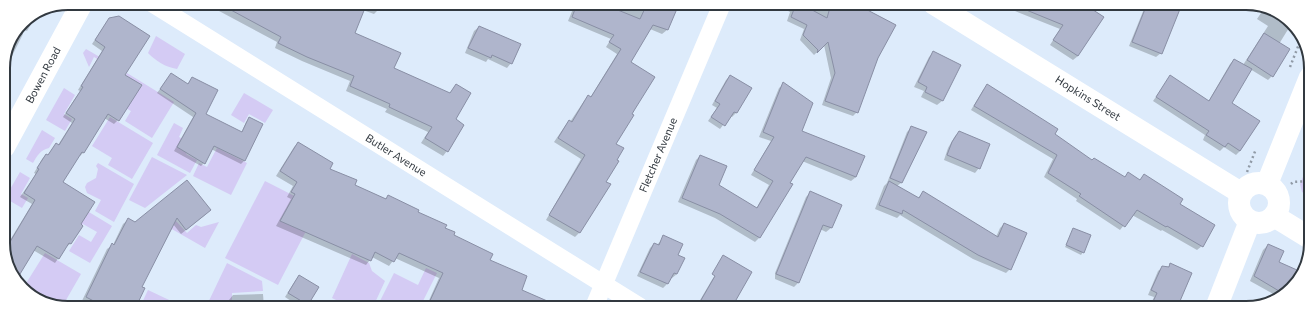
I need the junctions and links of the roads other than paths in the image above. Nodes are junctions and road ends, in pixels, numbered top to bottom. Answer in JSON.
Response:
{"nodes":[{"id":1,"x":78,"y":10,"type":"edge"},
{"id":2,"x":163,"y":10,"type":"edge"},
{"id":3,"x":719,"y":10,"type":"edge"},
{"id":4,"x":944,"y":10,"type":"edge"},
{"id":5,"x":1304,"y":95,"type":"edge"},
{"id":6,"x":10,"y":136,"type":"edge"},
{"id":7,"x":1272,"y":189,"type":"junction"},
{"id":8,"x":1241,"y":193,"type":"junction"},
{"id":9,"x":1274,"y":216,"type":"junction"},
{"id":10,"x":1250,"y":221,"type":"junction"},
{"id":11,"x":1304,"y":234,"type":"edge"},
{"id":12,"x":603,"y":284,"type":"junction"},
{"id":13,"x":596,"y":301,"type":"edge"},
{"id":14,"x":630,"y":301,"type":"edge"},
{"id":15,"x":1219,"y":301,"type":"edge"}],
"edges":[{"from":1,"to":6,"type":"street","name":"Bowen Road"},
{"from":2,"to":12,"type":"street","name":"Butler Avenue"},
{"from":3,"to":12,"type":"street","name":"Fletcher Avenue"},
{"from":4,"to":8,"type":"street","name":"Hopkins Street"},
{"from":5,"to":7,"type":"street"},
{"from":7,"to":8,"type":"street"},
{"from":7,"to":9,"type":"street"},
{"from":8,"to":10,"type":"street"},
{"from":9,"to":10,"type":"street"},
{"from":9,"to":11,"type":"street"},
{"from":10,"to":15,"type":"street"},
{"from":12,"to":13,"type":"street","name":"Fletcher Avenue"},
{"from":12,"to":14,"type":"street","name":"Butler Avenue"}]}
